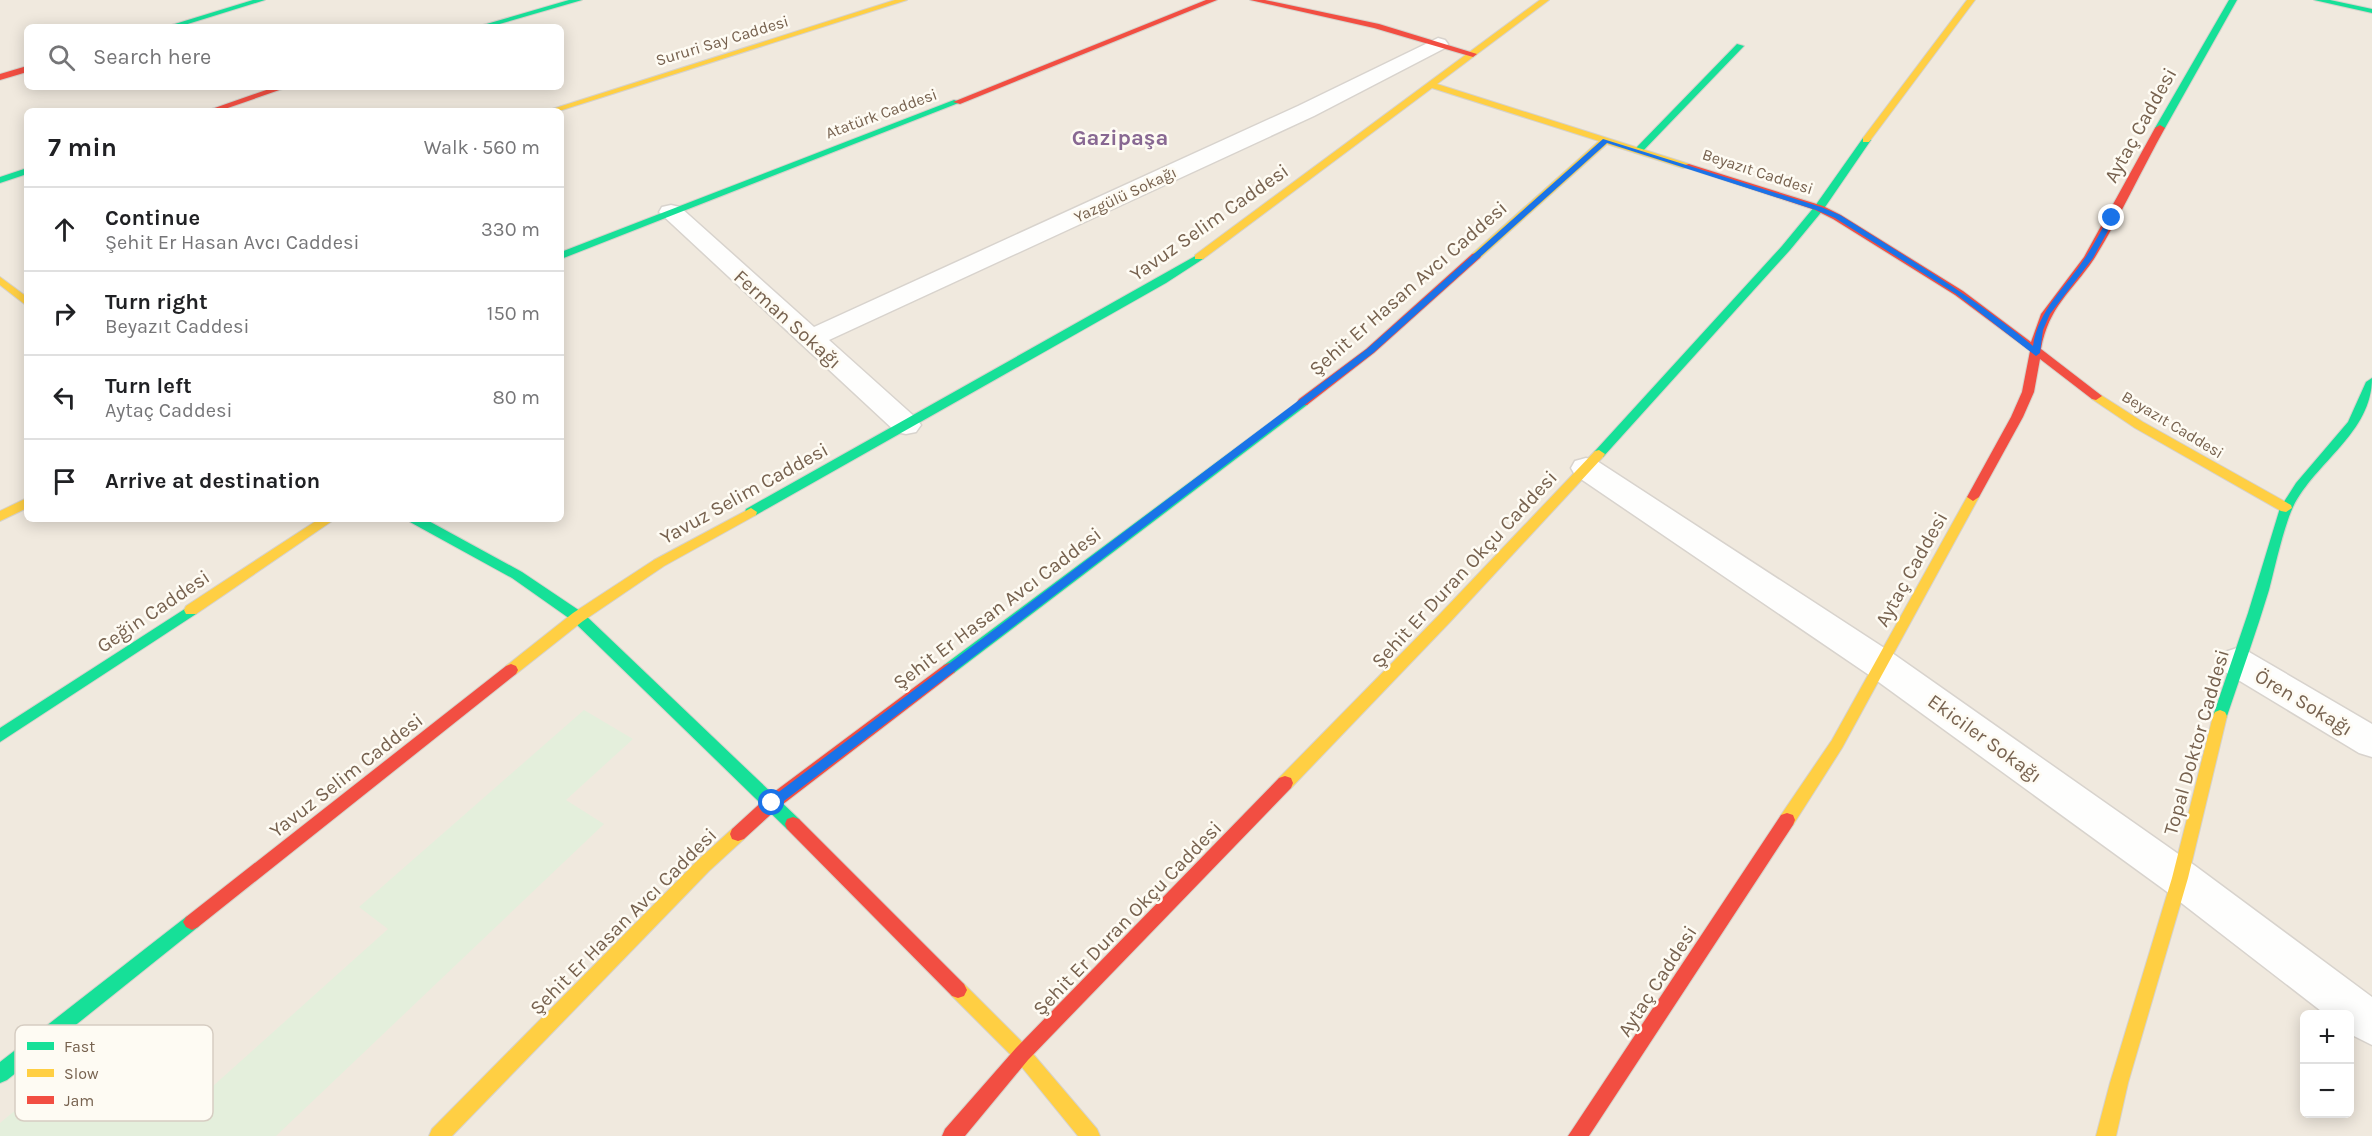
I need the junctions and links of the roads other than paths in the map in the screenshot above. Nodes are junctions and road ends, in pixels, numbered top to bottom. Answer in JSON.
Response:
{"nodes":[{"id":1,"x":261,"y":0,"type":"edge"},
{"id":2,"x":578,"y":0,"type":"edge"},
{"id":3,"x":903,"y":0,"type":"edge"},
{"id":4,"x":1213,"y":0,"type":"edge"},
{"id":5,"x":1254,"y":0,"type":"edge"},
{"id":6,"x":1545,"y":0,"type":"edge"},
{"id":7,"x":1971,"y":0,"type":"edge"},
{"id":8,"x":2234,"y":0,"type":"edge"},
{"id":9,"x":2318,"y":0,"type":"edge"},
{"id":10,"x":2372,"y":11,"type":"edge"},
{"id":11,"x":179,"y":24,"type":"edge"},
{"id":12,"x":491,"y":24,"type":"edge"},
{"id":13,"x":1438,"y":44,"type":"junction"},
{"id":14,"x":1740,"y":46,"type":"dead end"},
{"id":15,"x":1473,"y":54,"type":"junction"},
{"id":16,"x":24,"y":70,"type":"edge"},
{"id":17,"x":0,"y":77,"type":"edge"},
{"id":18,"x":1431,"y":85,"type":"junction"},
{"id":19,"x":275,"y":90,"type":"edge"},
{"id":20,"x":219,"y":108,"type":"edge"},
{"id":21,"x":560,"y":108,"type":"edge"},
{"id":22,"x":1606,"y":140,"type":"junction"},
{"id":23,"x":1638,"y":151,"type":"junction"},
{"id":24,"x":24,"y":172,"type":"edge"},
{"id":25,"x":0,"y":180,"type":"edge"},
{"id":26,"x":1819,"y":208,"type":"junction"},
{"id":27,"x":671,"y":212,"type":"junction"},
{"id":28,"x":564,"y":255,"type":"edge"},
{"id":29,"x":0,"y":280,"type":"edge"},
{"id":30,"x":24,"y":300,"type":"edge"},
{"id":31,"x":24,"y":303,"type":"edge"},
{"id":32,"x":8,"y":309,"type":"dead end"},
{"id":33,"x":810,"y":339,"type":"junction"},
{"id":34,"x":2036,"y":353,"type":"junction"},
{"id":35,"x":2372,"y":382,"type":"edge"},
{"id":36,"x":906,"y":425,"type":"junction"},
{"id":37,"x":1586,"y":468,"type":"junction"},
{"id":38,"x":24,"y":504,"type":"edge"},
{"id":39,"x":2286,"y":508,"type":"junction"},
{"id":40,"x":0,"y":517,"type":"edge"},
{"id":41,"x":323,"y":522,"type":"edge"},
{"id":42,"x":420,"y":522,"type":"edge"},
{"id":43,"x":578,"y":617,"type":"junction"},
{"id":44,"x":2237,"y":662,"type":"junction"},
{"id":45,"x":1882,"y":665,"type":"junction"},
{"id":46,"x":0,"y":736,"type":"edge"},
{"id":47,"x":2372,"y":742,"type":"edge"},
{"id":48,"x":772,"y":803,"type":"junction"},
{"id":49,"x":2180,"y":878,"type":"junction"},
{"id":50,"x":2372,"y":1024,"type":"edge"},
{"id":51,"x":62,"y":1025,"type":"edge"},
{"id":52,"x":1022,"y":1054,"type":"junction"},
{"id":53,"x":15,"y":1062,"type":"edge"},
{"id":54,"x":0,"y":1074,"type":"edge"},
{"id":55,"x":439,"y":1136,"type":"edge"},
{"id":56,"x":952,"y":1136,"type":"edge"},
{"id":57,"x":1090,"y":1136,"type":"edge"},
{"id":58,"x":1578,"y":1136,"type":"edge"},
{"id":59,"x":2106,"y":1136,"type":"edge"}],
"edges":[{"from":1,"to":11,"type":"street"},
{"from":2,"to":12,"type":"street"},
{"from":3,"to":21,"type":"street","name":"Sururi Say Caddesi"},
{"from":4,"to":27,"type":"street","name":"Atatürk Caddesi"},
{"from":5,"to":13,"type":"street"},
{"from":6,"to":15,"type":"street","name":"Yavuz Selim Caddesi"},
{"from":7,"to":26,"type":"street","name":"Şehit Er Duran Okçu Caddesi"},
{"from":8,"to":34,"type":"street","name":"Aytaç Caddesi"},
{"from":9,"to":10,"type":"street"},
{"from":13,"to":15,"type":"street"},
{"from":13,"to":33,"type":"street","name":"Yazgülü Sokağı"},
{"from":14,"to":23,"type":"street"},
{"from":15,"to":18,"type":"street","name":"Yavuz Selim Caddesi"},
{"from":16,"to":17,"type":"street"},
{"from":18,"to":22,"type":"street","name":"Beyazıt Caddesi"},
{"from":18,"to":36,"type":"street","name":"Yavuz Selim Caddesi"},
{"from":19,"to":20,"type":"street"},
{"from":22,"to":23,"type":"street","name":"Beyazıt Caddesi"},
{"from":22,"to":48,"type":"street","name":"Şehit Er Hasan Avcı Caddesi"},
{"from":23,"to":26,"type":"street","name":"Beyazıt Caddesi"},
{"from":24,"to":25,"type":"street"},
{"from":26,"to":34,"type":"street","name":"Beyazıt Caddesi"},
{"from":26,"to":37,"type":"street","name":"Şehit Er Duran Okçu Caddesi"},
{"from":27,"to":28,"type":"street","name":"Atatürk Caddesi"},
{"from":27,"to":33,"type":"street","name":"Ferman Sokağı"},
{"from":29,"to":30,"type":"street"},
{"from":31,"to":32,"type":"street"},
{"from":33,"to":36,"type":"street","name":"Ferman Sokağı"},
{"from":34,"to":39,"type":"street","name":"Beyazıt Caddesi"},
{"from":34,"to":45,"type":"street","name":"Aytaç Caddesi"},
{"from":35,"to":39,"type":"street","name":"Topal Doktor Caddesi"},
{"from":36,"to":43,"type":"street","name":"Yavuz Selim Caddesi"},
{"from":37,"to":45,"type":"street","name":"Ekiciler Sokağı"},
{"from":37,"to":52,"type":"street","name":"Şehit Er Duran Okçu Caddesi"},
{"from":38,"to":40,"type":"street"},
{"from":39,"to":44,"type":"street","name":"Topal Doktor Caddesi"},
{"from":41,"to":46,"type":"street","name":"Geğin Caddesi"},
{"from":42,"to":43,"type":"street"},
{"from":43,"to":48,"type":"street"},
{"from":43,"to":51,"type":"street","name":"Yavuz Selim Caddesi"},
{"from":44,"to":47,"type":"street","name":"Ören Sokağı"},
{"from":44,"to":49,"type":"street","name":"Topal Doktor Caddesi"},
{"from":45,"to":49,"type":"street","name":"Ekiciler Sokağı"},
{"from":45,"to":58,"type":"street","name":"Aytaç Caddesi"},
{"from":48,"to":52,"type":"street"},
{"from":48,"to":55,"type":"street","name":"Şehit Er Hasan Avcı Caddesi"},
{"from":49,"to":50,"type":"street","name":"Ekiciler Sokağı"},
{"from":49,"to":59,"type":"street","name":"Topal Doktor Caddesi"},
{"from":52,"to":56,"type":"street","name":"Şehit Er Duran Okçu Caddesi"},
{"from":52,"to":57,"type":"street"},
{"from":53,"to":54,"type":"street","name":"Yavuz Selim Caddesi"}]}
